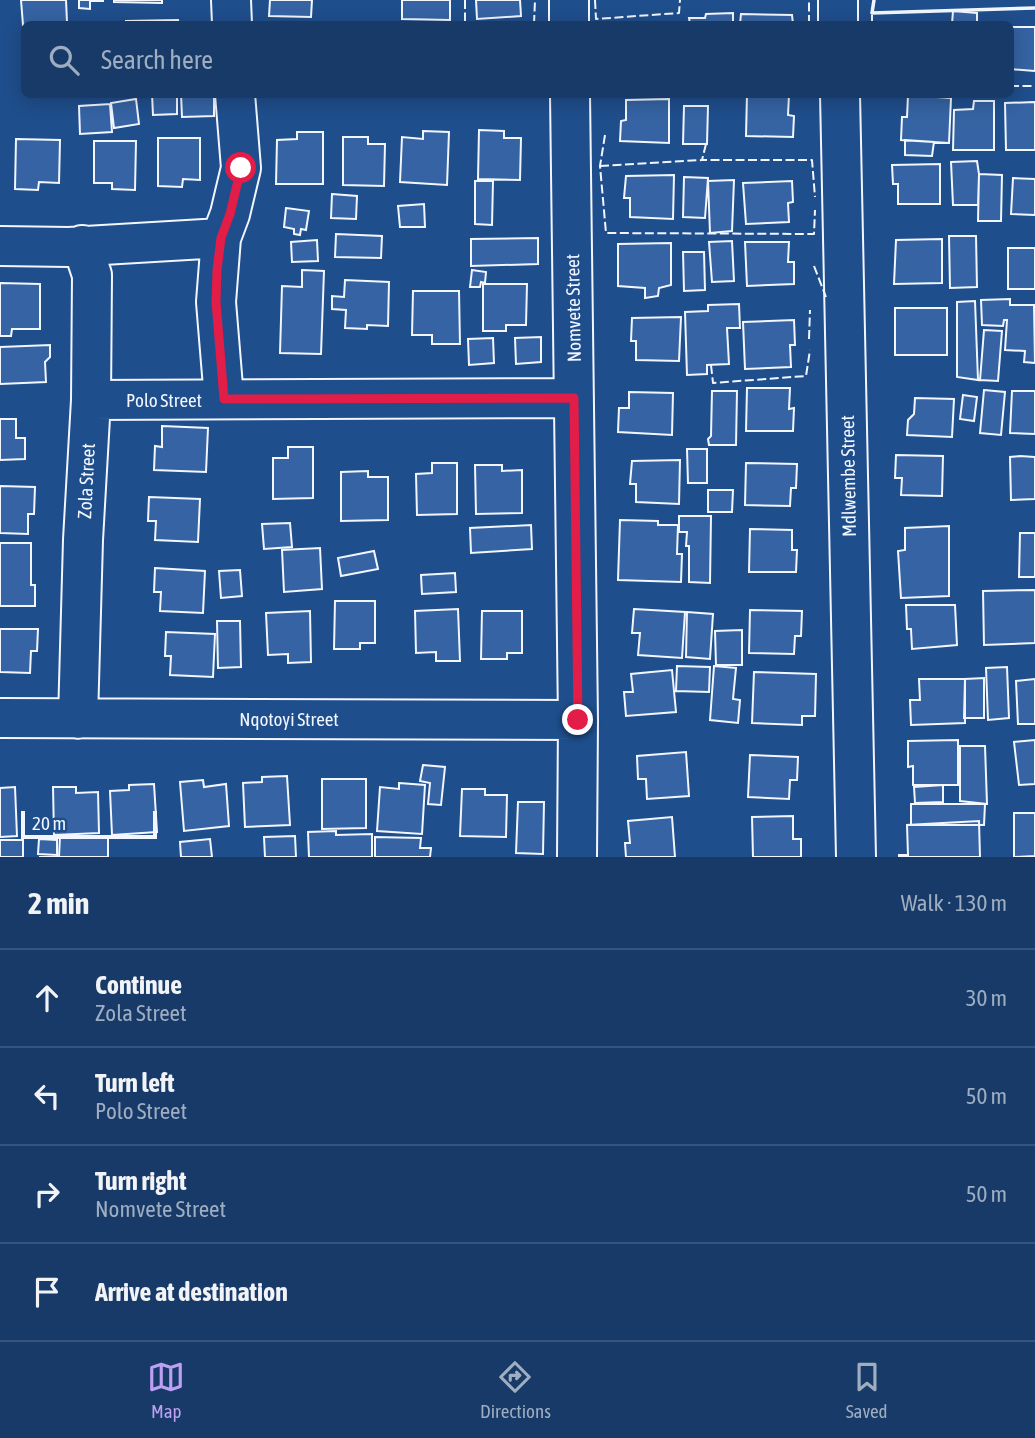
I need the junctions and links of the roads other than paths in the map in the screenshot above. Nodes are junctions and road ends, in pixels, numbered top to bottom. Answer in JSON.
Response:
{"nodes":[{"id":1,"x":231,"y":0,"type":"edge"},
{"id":2,"x":569,"y":0,"type":"edge"},
{"id":3,"x":838,"y":0,"type":"edge"},
{"id":4,"x":232,"y":21,"type":"edge"},
{"id":5,"x":569,"y":21,"type":"edge"},
{"id":6,"x":838,"y":21,"type":"edge"},
{"id":7,"x":235,"y":98,"type":"edge"},
{"id":8,"x":570,"y":98,"type":"edge"},
{"id":9,"x":840,"y":98,"type":"edge"},
{"id":10,"x":221,"y":238,"type":"junction"},
{"id":11,"x":82,"y":245,"type":"junction"},
{"id":12,"x":0,"y":246,"type":"edge"},
{"id":13,"x":574,"y":398,"type":"junction"},
{"id":14,"x":224,"y":399,"type":"junction"},
{"id":15,"x":91,"y":400,"type":"junction"},
{"id":16,"x":0,"y":718,"type":"edge"},
{"id":17,"x":78,"y":719,"type":"junction"},
{"id":18,"x":578,"y":720,"type":"junction"},
{"id":19,"x":577,"y":857,"type":"edge"},
{"id":20,"x":856,"y":857,"type":"edge"}],
"edges":[{"from":1,"to":4,"type":"street"},
{"from":2,"to":5,"type":"street"},
{"from":3,"to":6,"type":"street"},
{"from":7,"to":10,"type":"street"},
{"from":8,"to":13,"type":"street","name":"Nomvete Street"},
{"from":9,"to":20,"type":"street","name":"Mdlwembe Street"},
{"from":10,"to":11,"type":"street"},
{"from":10,"to":14,"type":"street"},
{"from":11,"to":12,"type":"street"},
{"from":11,"to":15,"type":"street","name":"Zola Street"},
{"from":13,"to":14,"type":"street","name":"Polo Street"},
{"from":13,"to":18,"type":"street","name":"Nomvete Street"},
{"from":14,"to":15,"type":"street","name":"Polo Street"},
{"from":15,"to":17,"type":"street","name":"Zola Street"},
{"from":16,"to":17,"type":"street","name":"Nqotoyi Street"},
{"from":17,"to":18,"type":"street","name":"Nqotoyi Street"},
{"from":18,"to":19,"type":"street","name":"Nomvete Street"}]}
